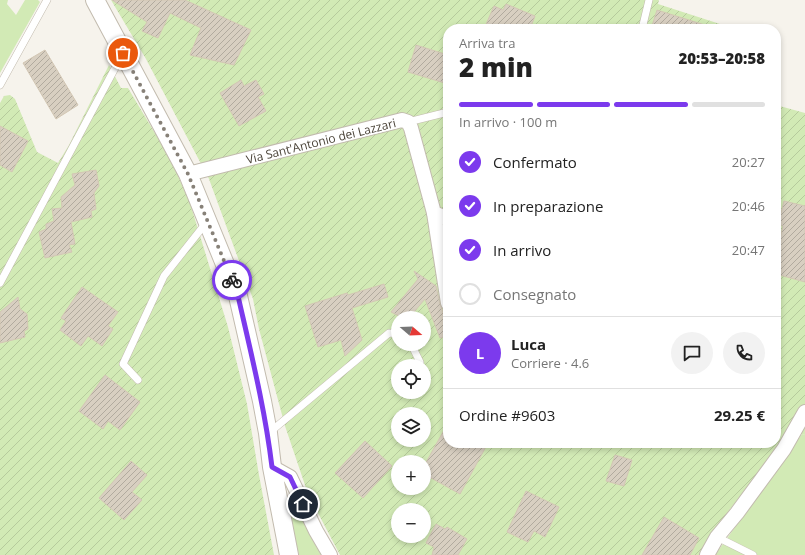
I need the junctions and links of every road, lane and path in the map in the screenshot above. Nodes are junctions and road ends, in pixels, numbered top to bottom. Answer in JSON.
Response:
{"nodes":[{"id":1,"x":47,"y":0,"type":"edge"},
{"id":2,"x":95,"y":0,"type":"edge"},
{"id":3,"x":649,"y":0,"type":"edge"},
{"id":4,"x":643,"y":24,"type":"edge"},
{"id":5,"x":123,"y":53,"type":"junction"},
{"id":6,"x":0,"y":84,"type":"edge"},
{"id":7,"x":443,"y":113,"type":"edge"},
{"id":8,"x":408,"y":122,"type":"junction"},
{"id":9,"x":188,"y":174,"type":"junction"},
{"id":10,"x":434,"y":213,"type":"junction"},
{"id":11,"x":443,"y":217,"type":"edge"},
{"id":12,"x":207,"y":221,"type":"junction"},
{"id":13,"x":443,"y":271,"type":"edge"},
{"id":14,"x":0,"y":282,"type":"edge"},
{"id":15,"x":391,"y":333,"type":"edge"},
{"id":16,"x":138,"y":380,"type":"dead end"},
{"id":17,"x":805,"y":412,"type":"edge"},
{"id":18,"x":268,"y":433,"type":"junction"},
{"id":19,"x":272,"y":467,"type":"junction"},
{"id":20,"x":717,"y":537,"type":"junction"},
{"id":21,"x":289,"y":555,"type":"edge"},
{"id":22,"x":330,"y":555,"type":"edge"},
{"id":23,"x":707,"y":555,"type":"edge"},
{"id":24,"x":753,"y":555,"type":"edge"}],
"edges":[{"from":1,"to":6,"type":"lane"},
{"from":2,"to":5,"type":"street"},
{"from":3,"to":4,"type":"lane"},
{"from":5,"to":9,"type":"street"},
{"from":5,"to":14,"type":"lane"},
{"from":7,"to":8,"type":"lane"},
{"from":8,"to":9,"type":"street","name":"Via Sant'Antonio dei Lazzari"},
{"from":8,"to":10,"type":"street","name":"Via Sant'Antonio dei Lazzari"},
{"from":9,"to":12,"type":"street"},
{"from":10,"to":11,"type":"street"},
{"from":10,"to":13,"type":"street","name":"Via Sant'Antonio dei Lazzari"},
{"from":12,"to":16,"type":"lane"},
{"from":12,"to":18,"type":"street"},
{"from":15,"to":18,"type":"lane"},
{"from":17,"to":20,"type":"street"},
{"from":18,"to":19,"type":"street"},
{"from":19,"to":21,"type":"street"},
{"from":19,"to":22,"type":"street"},
{"from":20,"to":23,"type":"street"},
{"from":20,"to":24,"type":"lane"}]}
